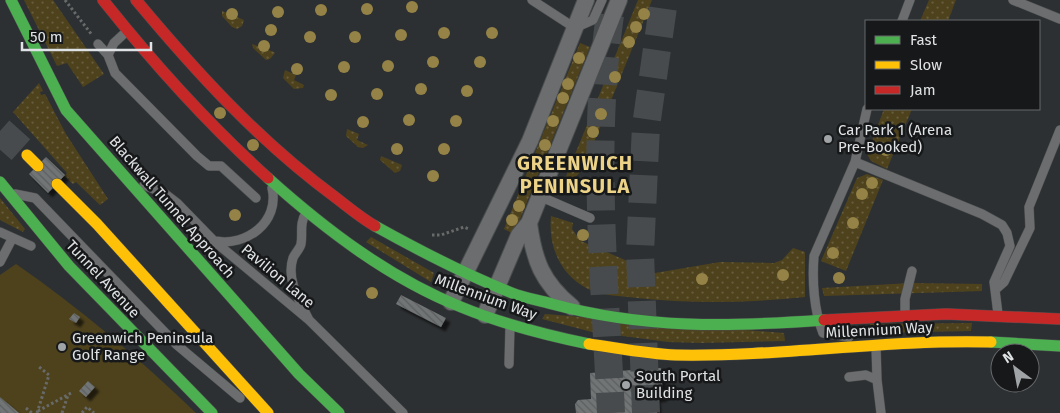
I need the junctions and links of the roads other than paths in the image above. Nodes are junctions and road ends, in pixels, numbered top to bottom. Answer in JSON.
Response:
{"nodes":[{"id":1,"x":11,"y":0,"type":"edge"},
{"id":2,"x":104,"y":0,"type":"edge"},
{"id":3,"x":136,"y":0,"type":"edge"},
{"id":4,"x":532,"y":0,"type":"edge"},
{"id":5,"x":586,"y":0,"type":"edge"},
{"id":6,"x":602,"y":0,"type":"edge"},
{"id":7,"x":619,"y":0,"type":"edge"},
{"id":8,"x":910,"y":0,"type":"edge"},
{"id":9,"x":1013,"y":0,"type":"edge"},
{"id":10,"x":1060,"y":19,"type":"edge"},
{"id":11,"x":902,"y":20,"type":"edge"},
{"id":12,"x":575,"y":28,"type":"junction"},
{"id":13,"x":127,"y":31,"type":"junction"},
{"id":14,"x":98,"y":44,"type":"road end"},
{"id":15,"x":108,"y":55,"type":"junction"},
{"id":16,"x":867,"y":110,"type":"edge"},
{"id":17,"x":1060,"y":130,"type":"edge"},
{"id":18,"x":237,"y":148,"type":"junction"},
{"id":19,"x":27,"y":155,"type":"tunnel mouth"},
{"id":20,"x":855,"y":162,"type":"junction"},
{"id":21,"x":38,"y":166,"type":"dead end"},
{"id":22,"x":221,"y":166,"type":"junction"},
{"id":23,"x":124,"y":176,"type":"junction"},
{"id":24,"x":269,"y":178,"type":"junction"},
{"id":25,"x":0,"y":182,"type":"edge"},
{"id":26,"x":57,"y":184,"type":"dead end"},
{"id":27,"x":9,"y":193,"type":"junction"},
{"id":28,"x":540,"y":196,"type":"junction"},
{"id":29,"x":256,"y":198,"type":"dead end"},
{"id":30,"x":308,"y":211,"type":"junction"},
{"id":31,"x":590,"y":218,"type":"dead end"},
{"id":32,"x":530,"y":223,"type":"junction"},
{"id":33,"x":0,"y":232,"type":"edge"},
{"id":34,"x":12,"y":239,"type":"junction"},
{"id":35,"x":214,"y":241,"type":"junction"},
{"id":36,"x":31,"y":246,"type":"dead end"},
{"id":37,"x":0,"y":262,"type":"edge"},
{"id":38,"x":912,"y":271,"type":"dead end"},
{"id":39,"x":465,"y":274,"type":"junction"},
{"id":40,"x":497,"y":288,"type":"junction"},
{"id":41,"x":996,"y":289,"type":"junction"},
{"id":42,"x":451,"y":302,"type":"junction"},
{"id":43,"x":578,"y":312,"type":"junction"},
{"id":44,"x":485,"y":315,"type":"junction"},
{"id":45,"x":905,"y":315,"type":"junction"},
{"id":46,"x":1060,"y":319,"type":"edge"},
{"id":47,"x":308,"y":320,"type":"junction"},
{"id":48,"x":818,"y":320,"type":"junction"},
{"id":49,"x":510,"y":325,"type":"junction"},
{"id":50,"x":997,"y":328,"type":"junction"},
{"id":51,"x":876,"y":345,"type":"junction"},
{"id":52,"x":1060,"y":346,"type":"edge"},
{"id":53,"x":508,"y":364,"type":"dead end"},
{"id":54,"x":848,"y":377,"type":"dead end"},
{"id":55,"x":878,"y":380,"type":"junction"},
{"id":56,"x":212,"y":413,"type":"edge"},
{"id":57,"x":263,"y":413,"type":"edge"},
{"id":58,"x":268,"y":413,"type":"edge"},
{"id":59,"x":339,"y":413,"type":"edge"},
{"id":60,"x":404,"y":413,"type":"edge"},
{"id":61,"x":881,"y":413,"type":"edge"}],
"edges":[{"from":1,"to":23,"type":"main road","name":"Blackwall Tunnel Approach"},
{"from":2,"to":13,"type":"main road","name":"Millennium Way"},
{"from":3,"to":39,"type":"main road","name":"Millennium Way"},
{"from":4,"to":12,"type":"lane"},
{"from":5,"to":12,"type":"street"},
{"from":6,"to":12,"type":"lane"},
{"from":7,"to":28,"type":"street"},
{"from":8,"to":11,"type":"lane"},
{"from":9,"to":10,"type":"lane"},
{"from":12,"to":39,"type":"street"},
{"from":13,"to":15,"type":"lane"},
{"from":13,"to":18,"type":"main road","name":"Millennium Way"},
{"from":14,"to":15,"type":"lane"},
{"from":15,"to":22,"type":"lane"},
{"from":16,"to":20,"type":"lane"},
{"from":17,"to":41,"type":"lane"},
{"from":18,"to":22,"type":"lane"},
{"from":18,"to":24,"type":"main road","name":"Millennium Way"},
{"from":19,"to":21,"type":"main road"},
{"from":20,"to":41,"type":"lane"},
{"from":20,"to":48,"type":"lane"},
{"from":22,"to":29,"type":"lane"},
{"from":23,"to":35,"type":"lane","name":"Pavilion Lane"},
{"from":23,"to":59,"type":"main road","name":"Blackwall Tunnel Approach"},
{"from":24,"to":30,"type":"main road","name":"Millennium Way"},
{"from":24,"to":35,"type":"lane"},
{"from":25,"to":27,"type":"main road","name":"Tunnel Avenue"},
{"from":26,"to":58,"type":"main road"},
{"from":27,"to":56,"type":"main road","name":"Tunnel Avenue"},
{"from":27,"to":57,"type":"lane"},
{"from":28,"to":31,"type":"lane"},
{"from":28,"to":32,"type":"street"},
{"from":30,"to":42,"type":"main road","name":"Millennium Way"},
{"from":30,"to":47,"type":"lane"},
{"from":32,"to":40,"type":"street"},
{"from":32,"to":43,"type":"street"},
{"from":33,"to":34,"type":"lane"},
{"from":34,"to":36,"type":"lane"},
{"from":34,"to":37,"type":"lane"},
{"from":35,"to":47,"type":"lane","name":"Pavilion Lane"},
{"from":38,"to":45,"type":"lane"},
{"from":39,"to":40,"type":"main road","name":"Millennium Way"},
{"from":39,"to":42,"type":"street"},
{"from":40,"to":43,"type":"main road","name":"Millennium Way"},
{"from":40,"to":44,"type":"street"},
{"from":41,"to":50,"type":"lane"},
{"from":42,"to":44,"type":"main road","name":"Millennium Way"},
{"from":43,"to":48,"type":"main road","name":"Millennium Way"},
{"from":44,"to":49,"type":"main road","name":"Millennium Way"},
{"from":45,"to":48,"type":"main road","name":"Millennium Way"},
{"from":45,"to":50,"type":"main road","name":"Millennium Way"},
{"from":46,"to":50,"type":"main road","name":"Millennium Way"},
{"from":47,"to":60,"type":"lane","name":"Pavilion Lane"},
{"from":48,"to":51,"type":"lane"},
{"from":49,"to":51,"type":"main road","name":"Millennium Way"},
{"from":49,"to":53,"type":"lane"},
{"from":50,"to":51,"type":"main road","name":"Millennium Way"},
{"from":50,"to":52,"type":"main road","name":"Millennium Way"},
{"from":51,"to":55,"type":"lane"},
{"from":54,"to":55,"type":"lane"},
{"from":55,"to":61,"type":"lane"}]}
